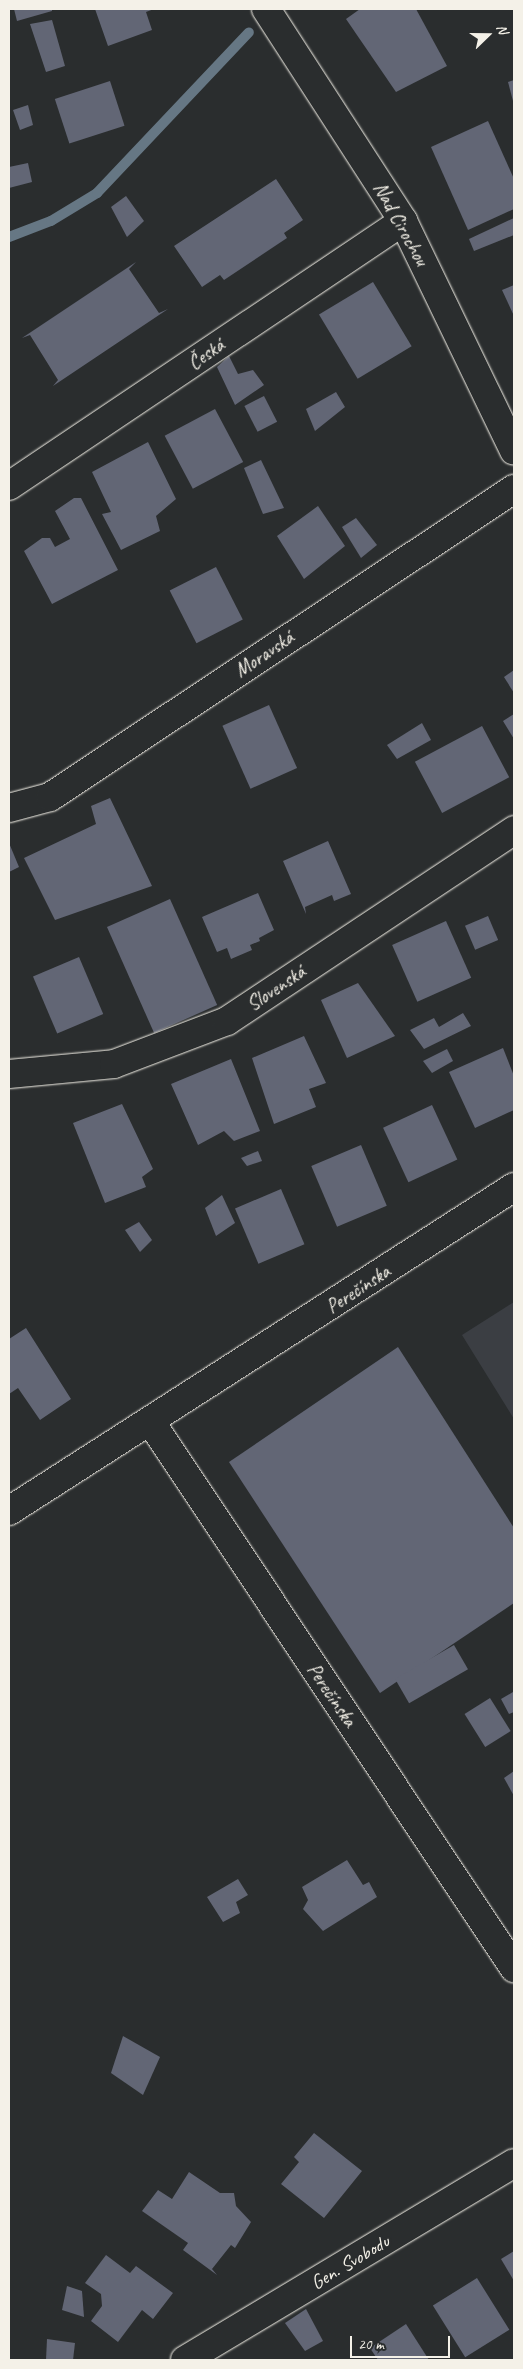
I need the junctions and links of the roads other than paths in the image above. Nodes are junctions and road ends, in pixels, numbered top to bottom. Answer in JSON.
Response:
{"nodes":[{"id":1,"x":266,"y":9,"type":"edge"},
{"id":2,"x":403,"y":221,"type":"junction"},
{"id":3,"x":514,"y":451,"type":"edge"},
{"id":4,"x":9,"y":486,"type":"edge"},
{"id":5,"x":514,"y":489,"type":"edge"},
{"id":6,"x":9,"y":808,"type":"edge"},
{"id":7,"x":514,"y":830,"type":"edge"},
{"id":8,"x":9,"y":1074,"type":"edge"},
{"id":9,"x":514,"y":1188,"type":"edge"},
{"id":10,"x":150,"y":1422,"type":"junction"},
{"id":11,"x":9,"y":1511,"type":"edge"},
{"id":12,"x":514,"y":1968,"type":"edge"},
{"id":13,"x":514,"y":2163,"type":"edge"},
{"id":14,"x":185,"y":2360,"type":"edge"}],
"edges":[{"from":1,"to":2,"type":"street","name":"Nad Cirochou"},
{"from":2,"to":3,"type":"street","name":"Nad Cirochou"},
{"from":2,"to":4,"type":"street","name":"Česká"},
{"from":5,"to":6,"type":"street","name":"Moravská"},
{"from":7,"to":8,"type":"street","name":"Slovenská"},
{"from":9,"to":10,"type":"street","name":"Perečínska"},
{"from":10,"to":11,"type":"street","name":"Perečínska"},
{"from":10,"to":12,"type":"street","name":"Perečínska"},
{"from":13,"to":14,"type":"street","name":"Gen. Svobodu"}]}
